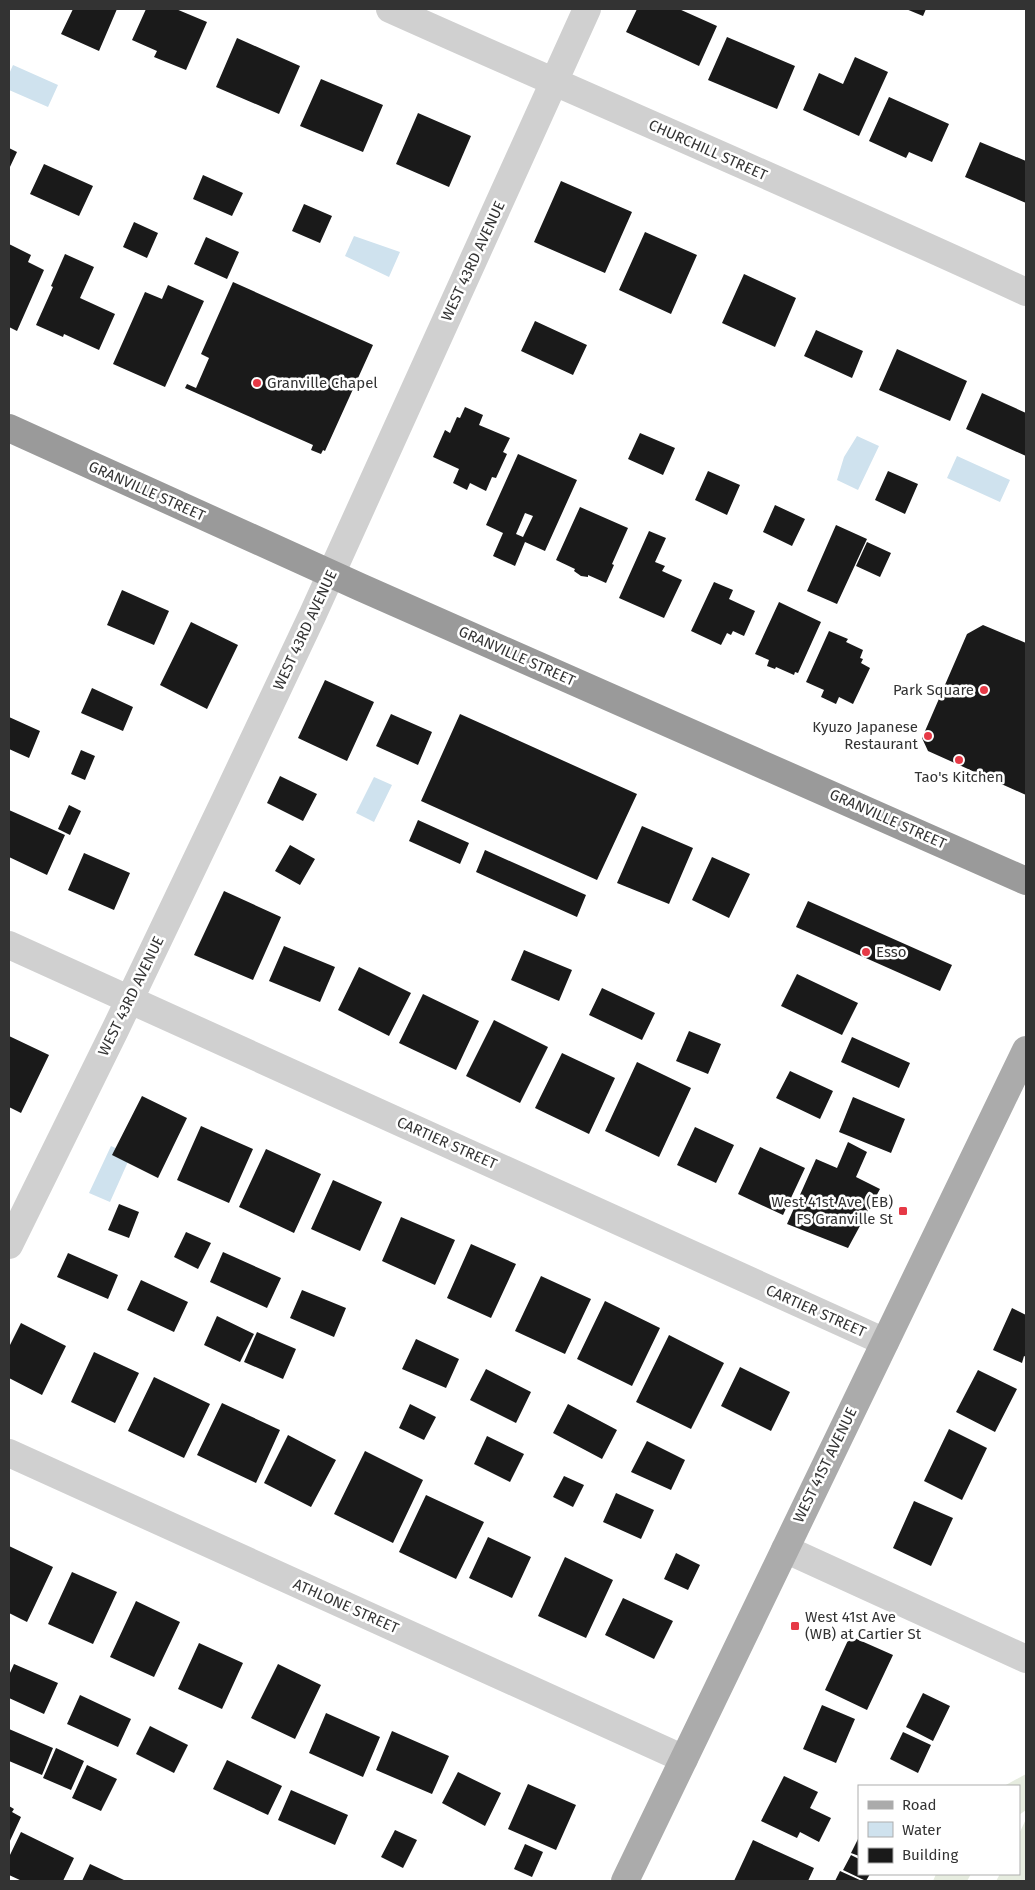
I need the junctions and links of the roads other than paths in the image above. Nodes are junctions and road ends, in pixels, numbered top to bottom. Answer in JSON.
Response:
{"nodes":[{"id":1,"x":390,"y":9,"type":"edge"},
{"id":2,"x":587,"y":9,"type":"edge"},
{"id":3,"x":554,"y":83,"type":"junction"},
{"id":4,"x":1026,"y":292,"type":"edge"},
{"id":5,"x":9,"y":428,"type":"edge"},
{"id":6,"x":331,"y":574,"type":"junction"},
{"id":7,"x":1026,"y":881,"type":"edge"},
{"id":8,"x":9,"y":945,"type":"edge"},
{"id":9,"x":129,"y":998,"type":"junction"},
{"id":10,"x":1026,"y":1050,"type":"edge"},
{"id":11,"x":9,"y":1244,"type":"edge"},
{"id":12,"x":885,"y":1342,"type":"junction"},
{"id":13,"x":9,"y":1453,"type":"edge"},
{"id":14,"x":785,"y":1549,"type":"junction"},
{"id":15,"x":1026,"y":1659,"type":"edge"},
{"id":16,"x":684,"y":1759,"type":"junction"},
{"id":17,"x":625,"y":1881,"type":"edge"}],
"edges":[{"from":1,"to":3,"type":"street","name":"CHURCHILL STREET"},
{"from":2,"to":3,"type":"street","name":"WEST 43RD AVENUE"},
{"from":3,"to":4,"type":"street","name":"CHURCHILL STREET"},
{"from":3,"to":6,"type":"street","name":"WEST 43RD AVENUE"},
{"from":5,"to":6,"type":"highway","name":"GRANVILLE STREET"},
{"from":6,"to":7,"type":"highway","name":"GRANVILLE STREET"},
{"from":6,"to":9,"type":"street","name":"WEST 43RD AVENUE"},
{"from":8,"to":9,"type":"street","name":"CARTIER STREET"},
{"from":9,"to":11,"type":"street","name":"WEST 43RD AVENUE"},
{"from":9,"to":12,"type":"street","name":"CARTIER STREET"},
{"from":10,"to":12,"type":"main road","name":"WEST 41ST AVENUE"},
{"from":12,"to":14,"type":"main road","name":"WEST 41ST AVENUE"},
{"from":13,"to":16,"type":"street","name":"ATHLONE STREET"},
{"from":14,"to":15,"type":"street"},
{"from":14,"to":16,"type":"main road","name":"WEST 41ST AVENUE"},
{"from":16,"to":17,"type":"main road","name":"WEST 41ST AVENUE"}]}
